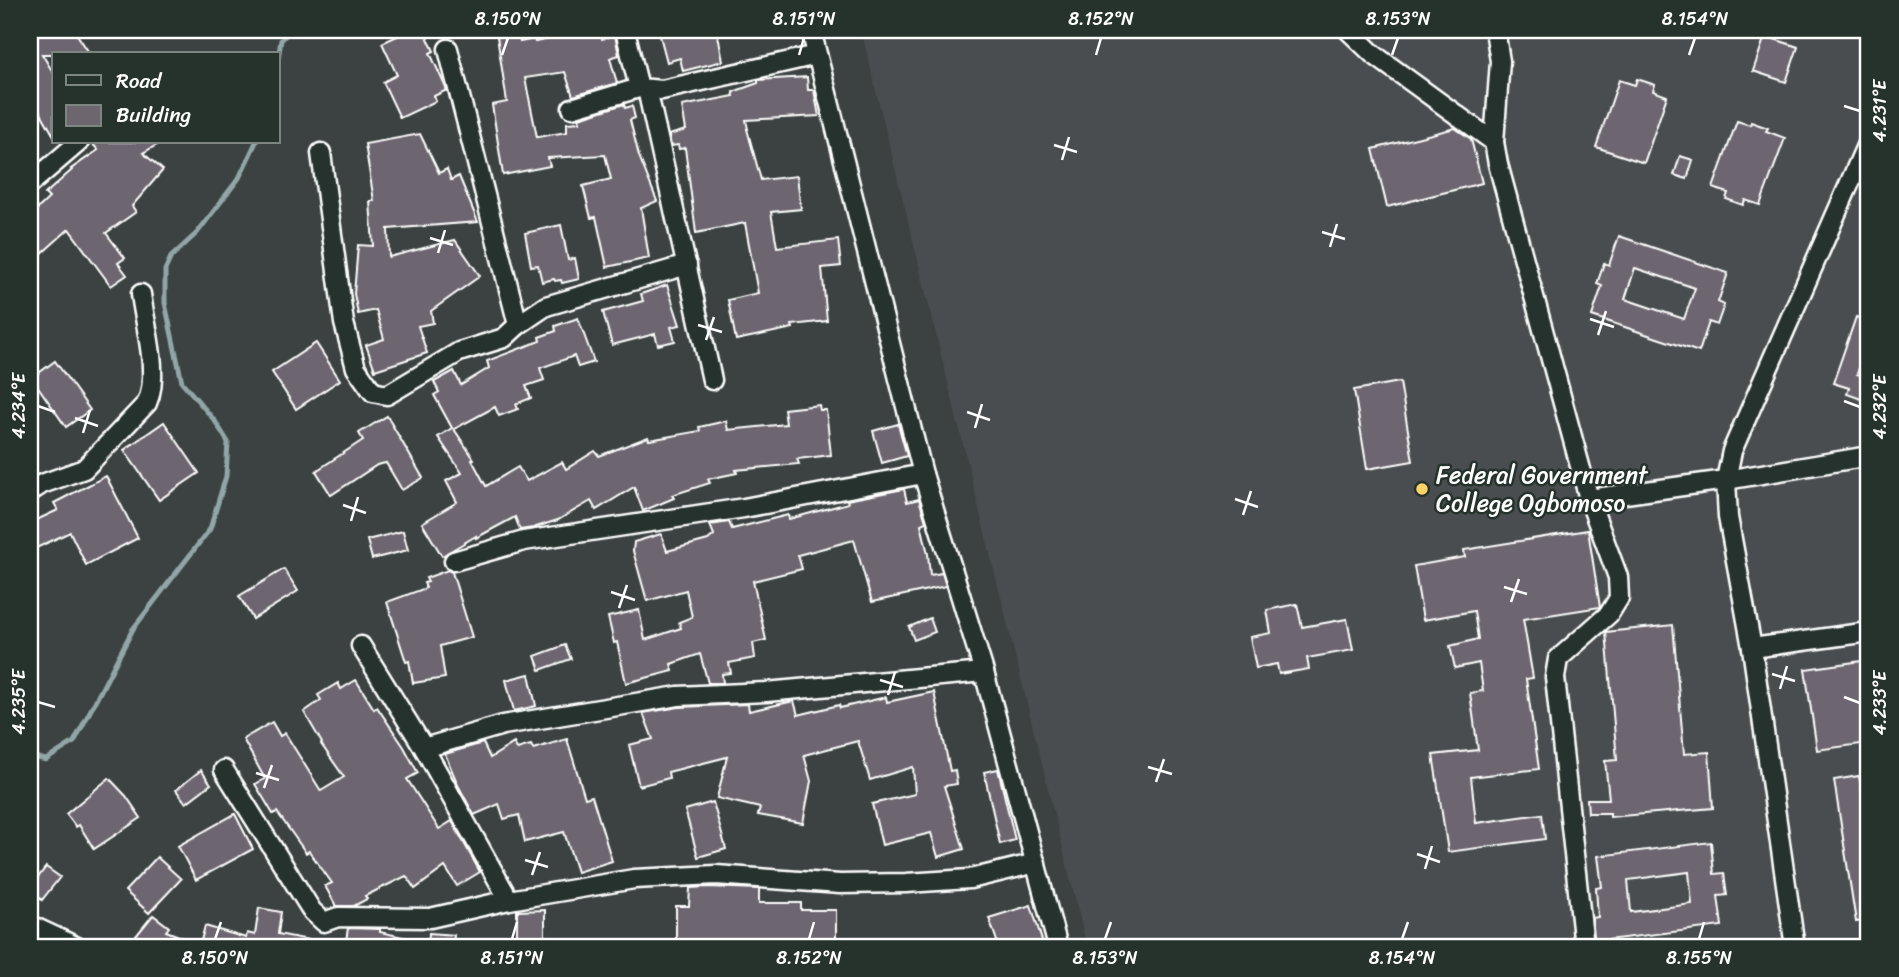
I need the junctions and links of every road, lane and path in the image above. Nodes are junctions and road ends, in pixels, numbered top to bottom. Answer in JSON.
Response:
{"nodes":[{"id":1,"x":625,"y":30,"type":"edge"},
{"id":2,"x":811,"y":30,"type":"edge"},
{"id":3,"x":1348,"y":30,"type":"edge"},
{"id":4,"x":1496,"y":30,"type":"edge"},
{"id":5,"x":448,"y":49,"type":"dead end"},
{"id":6,"x":817,"y":55,"type":"junction"},
{"id":7,"x":643,"y":89,"type":"junction"},
{"id":8,"x":572,"y":108,"type":"dead end"},
{"id":9,"x":1869,"y":139,"type":"edge"},
{"id":10,"x":1494,"y":142,"type":"junction"},
{"id":11,"x":76,"y":144,"type":"edge"},
{"id":12,"x":321,"y":153,"type":"dead end"},
{"id":13,"x":33,"y":173,"type":"edge"},
{"id":14,"x":687,"y":265,"type":"junction"},
{"id":15,"x":141,"y":294,"type":"dead end"},
{"id":16,"x":518,"y":325,"type":"junction"},
{"id":17,"x":712,"y":380,"type":"dead end"},
{"id":18,"x":1869,"y":456,"type":"edge"},
{"id":19,"x":923,"y":474,"type":"junction"},
{"id":20,"x":1726,"y":480,"type":"junction"},
{"id":21,"x":30,"y":492,"type":"edge"},
{"id":22,"x":1589,"y":499,"type":"junction"},
{"id":23,"x":454,"y":561,"type":"dead end"},
{"id":24,"x":1869,"y":632,"type":"edge"},
{"id":25,"x":361,"y":646,"type":"dead end"},
{"id":26,"x":1752,"y":648,"type":"junction"},
{"id":27,"x":984,"y":672,"type":"junction"},
{"id":28,"x":424,"y":748,"type":"junction"},
{"id":29,"x":224,"y":770,"type":"dead end"},
{"id":30,"x":1036,"y":863,"type":"junction"},
{"id":31,"x":509,"y":900,"type":"junction"},
{"id":32,"x":30,"y":925,"type":"edge"},
{"id":33,"x":77,"y":947,"type":"edge"},
{"id":34,"x":1058,"y":947,"type":"edge"},
{"id":35,"x":1584,"y":947,"type":"edge"},
{"id":36,"x":1795,"y":947,"type":"edge"}],
"edges":[{"from":1,"to":7,"type":"street"},
{"from":2,"to":6,"type":"street"},
{"from":3,"to":10,"type":"street"},
{"from":4,"to":10,"type":"street"},
{"from":5,"to":16,"type":"street"},
{"from":6,"to":7,"type":"street"},
{"from":6,"to":19,"type":"street"},
{"from":7,"to":8,"type":"street"},
{"from":7,"to":14,"type":"street"},
{"from":9,"to":20,"type":"street"},
{"from":10,"to":22,"type":"street"},
{"from":11,"to":13,"type":"street"},
{"from":12,"to":16,"type":"street"},
{"from":14,"to":16,"type":"street"},
{"from":14,"to":17,"type":"street"},
{"from":15,"to":21,"type":"street"},
{"from":18,"to":20,"type":"street"},
{"from":19,"to":23,"type":"street"},
{"from":19,"to":27,"type":"street"},
{"from":20,"to":22,"type":"street"},
{"from":20,"to":26,"type":"street"},
{"from":22,"to":35,"type":"street"},
{"from":24,"to":26,"type":"street"},
{"from":25,"to":28,"type":"street"},
{"from":26,"to":36,"type":"street"},
{"from":27,"to":28,"type":"street"},
{"from":27,"to":30,"type":"street"},
{"from":28,"to":31,"type":"street"},
{"from":29,"to":31,"type":"street"},
{"from":30,"to":31,"type":"street"},
{"from":30,"to":34,"type":"street"},
{"from":32,"to":33,"type":"street"}]}
